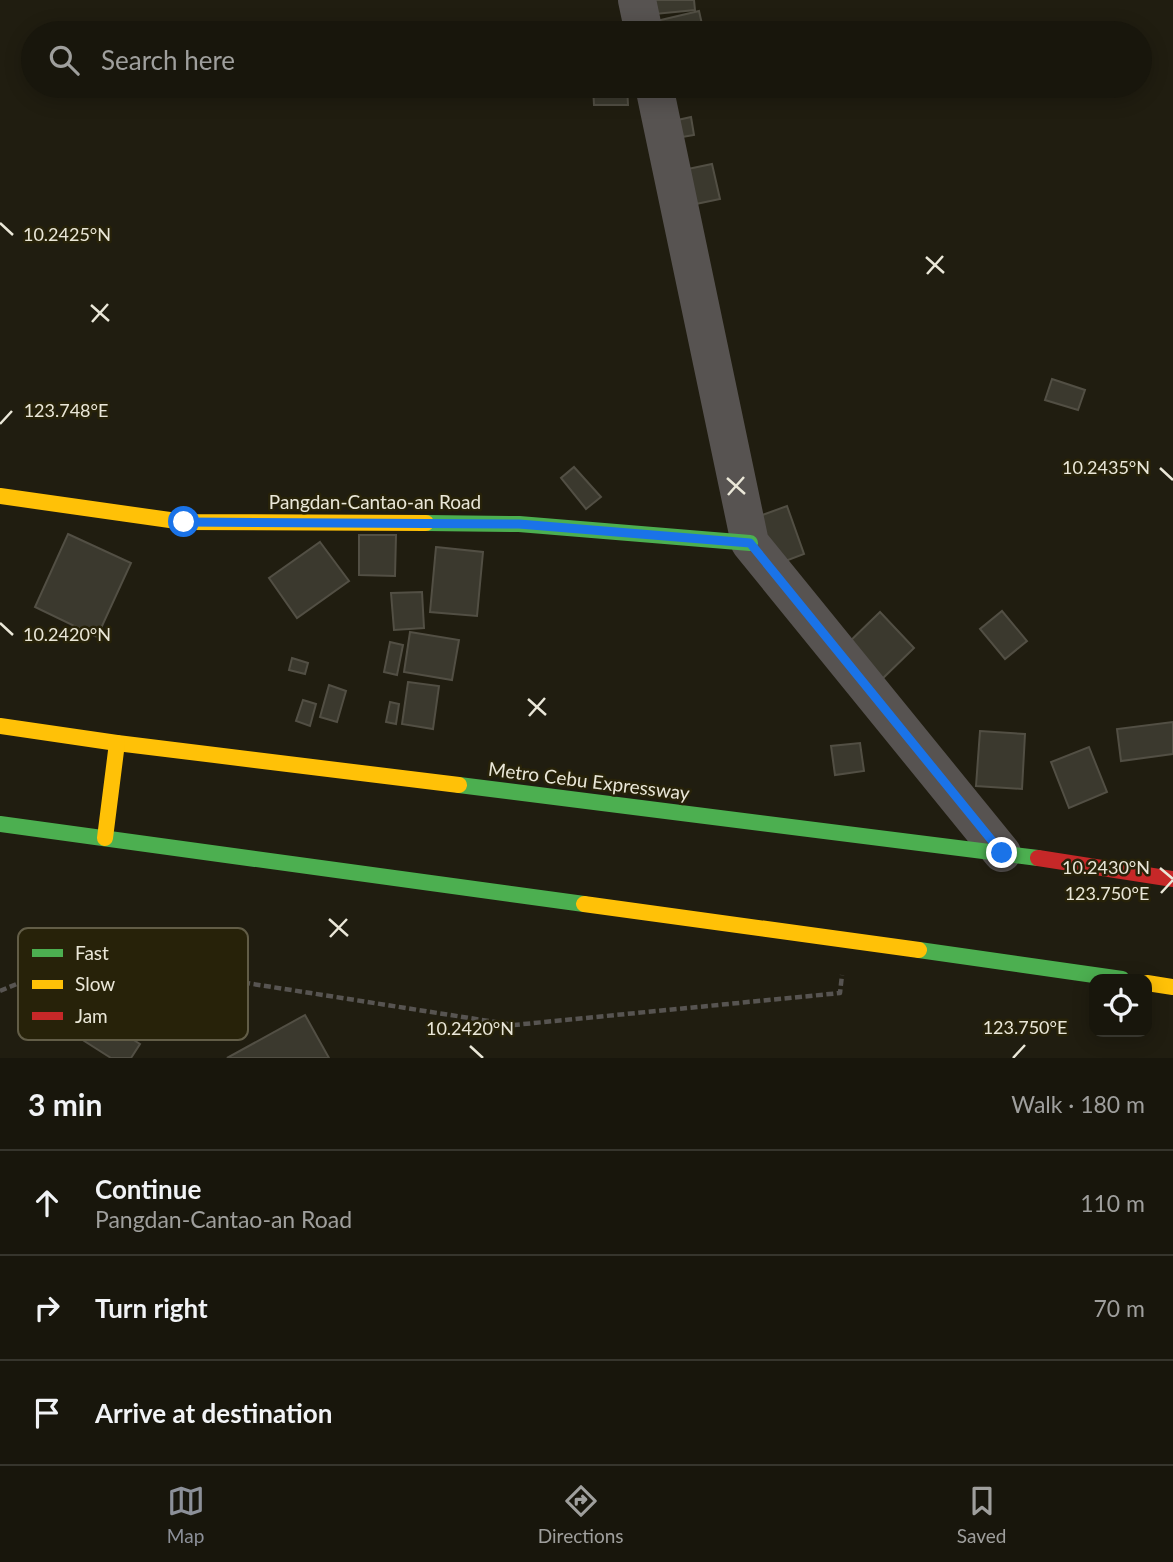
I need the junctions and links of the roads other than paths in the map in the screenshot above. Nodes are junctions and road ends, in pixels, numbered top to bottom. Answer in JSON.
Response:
{"nodes":[{"id":1,"x":636,"y":0,"type":"edge"},
{"id":2,"x":640,"y":21,"type":"edge"},
{"id":3,"x":657,"y":98,"type":"edge"},
{"id":4,"x":0,"y":496,"type":"edge"},
{"id":5,"x":750,"y":543,"type":"junction"},
{"id":6,"x":0,"y":726,"type":"edge"},
{"id":7,"x":117,"y":743,"type":"junction"},
{"id":8,"x":0,"y":824,"type":"edge"},
{"id":9,"x":105,"y":838,"type":"junction"},
{"id":10,"x":1002,"y":853,"type":"junction"},
{"id":11,"x":1173,"y":879,"type":"edge"},
{"id":12,"x":1089,"y":974,"type":"edge"},
{"id":13,"x":1152,"y":984,"type":"edge"},
{"id":14,"x":1173,"y":987,"type":"edge"}],
"edges":[{"from":1,"to":2,"type":"street"},
{"from":3,"to":5,"type":"street"},
{"from":4,"to":5,"type":"main road","name":"Pangdan-Cantao-an Road"},
{"from":5,"to":10,"type":"street"},
{"from":6,"to":7,"type":"main road","name":"Metro Cebu Expressway"},
{"from":7,"to":9,"type":"main road"},
{"from":7,"to":10,"type":"main road","name":"Metro Cebu Expressway"},
{"from":8,"to":9,"type":"main road"},
{"from":9,"to":12,"type":"main road"},
{"from":10,"to":11,"type":"main road","name":"Metro Cebu Expressway"},
{"from":13,"to":14,"type":"main road"}]}
